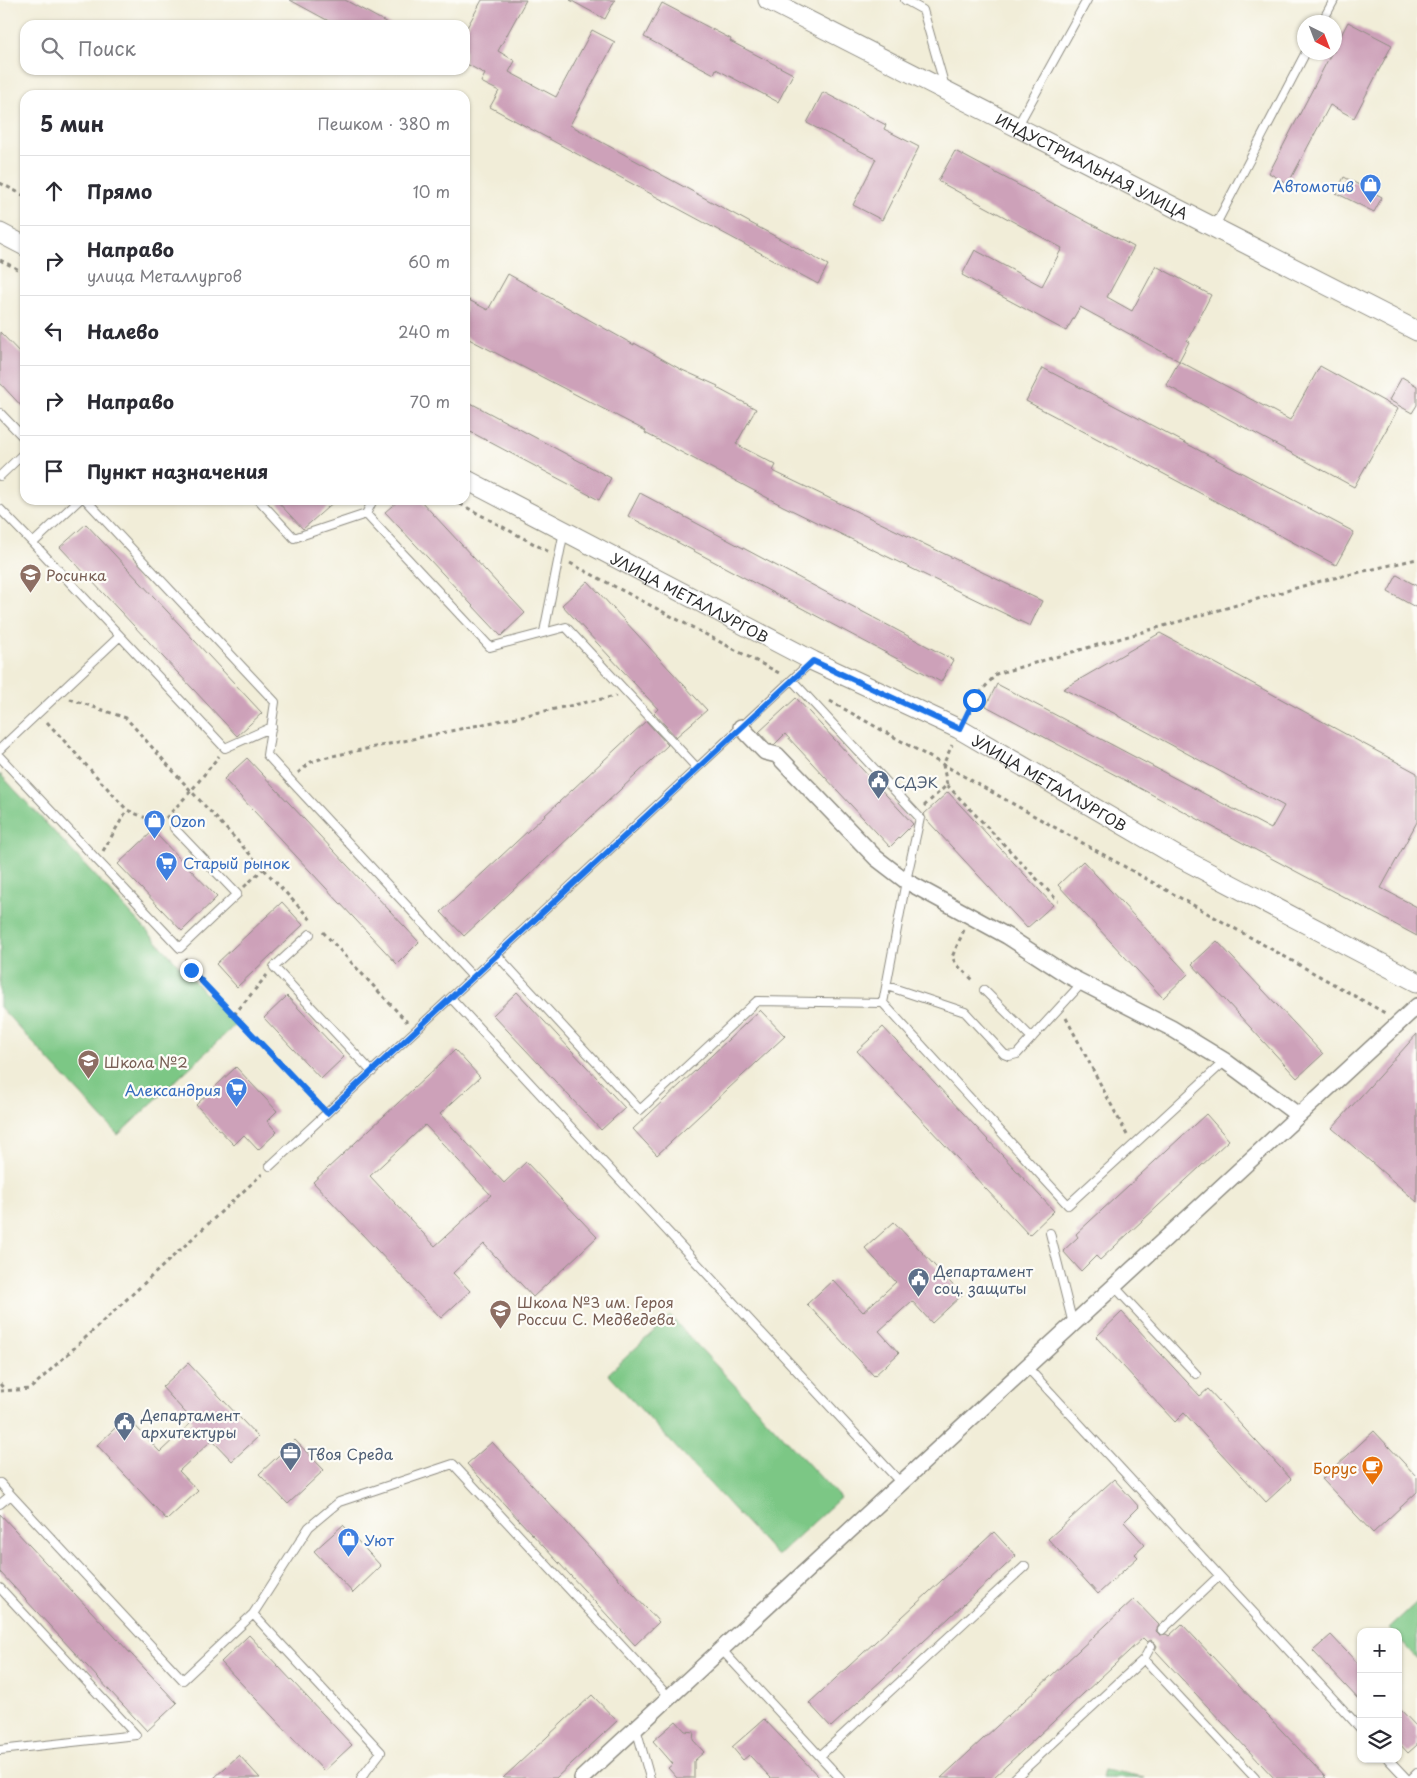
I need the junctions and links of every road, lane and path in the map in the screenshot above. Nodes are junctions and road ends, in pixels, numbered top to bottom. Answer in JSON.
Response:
{"nodes":[{"id":1,"x":768,"y":0,"type":"edge"},
{"id":2,"x":905,"y":0,"type":"edge"},
{"id":3,"x":1087,"y":0,"type":"edge"},
{"id":4,"x":1334,"y":0,"type":"edge"},
{"id":5,"x":1326,"y":15,"type":"edge"},
{"id":6,"x":1302,"y":60,"type":"edge"},
{"id":7,"x":946,"y":91,"type":"junction"},
{"id":8,"x":1017,"y":127,"type":"junction"},
{"id":9,"x":0,"y":183,"type":"edge"},
{"id":10,"x":20,"y":193,"type":"edge"},
{"id":11,"x":1214,"y":228,"type":"junction"},
{"id":12,"x":0,"y":233,"type":"edge"},
{"id":13,"x":20,"y":243,"type":"edge"},
{"id":14,"x":0,"y":260,"type":"edge"},
{"id":15,"x":20,"y":270,"type":"edge"},
{"id":16,"x":1417,"y":331,"type":"edge"},
{"id":17,"x":0,"y":413,"type":"edge"},
{"id":18,"x":20,"y":434,"type":"edge"},
{"id":19,"x":20,"y":457,"type":"edge"},
{"id":20,"x":0,"y":476,"type":"edge"},
{"id":21,"x":470,"y":482,"type":"edge"},
{"id":22,"x":74,"y":505,"type":"edge"},
{"id":23,"x":91,"y":505,"type":"edge"},
{"id":24,"x":264,"y":505,"type":"edge"},
{"id":25,"x":370,"y":505,"type":"edge"},
{"id":26,"x":462,"y":505,"type":"edge"},
{"id":27,"x":0,"y":509,"type":"edge"},
{"id":28,"x":366,"y":514,"type":"junction"},
{"id":29,"x":564,"y":531,"type":"junction"},
{"id":30,"x":33,"y":543,"type":"junction"},
{"id":31,"x":558,"y":557,"type":"junction"},
{"id":32,"x":1417,"y":559,"type":"edge"},
{"id":33,"x":544,"y":632,"type":"junction"},
{"id":34,"x":120,"y":636,"type":"junction"},
{"id":35,"x":813,"y":661,"type":"junction"},
{"id":36,"x":792,"y":680,"type":"junction"},
{"id":37,"x":628,"y":694,"type":"junction"},
{"id":38,"x":57,"y":695,"type":"junction"},
{"id":39,"x":826,"y":698,"type":"dead end"},
{"id":40,"x":39,"y":713,"type":"junction"},
{"id":41,"x":272,"y":727,"type":"junction"},
{"id":42,"x":741,"y":727,"type":"junction"},
{"id":43,"x":960,"y":729,"type":"junction"},
{"id":44,"x":225,"y":748,"type":"junction"},
{"id":45,"x":0,"y":749,"type":"edge"},
{"id":46,"x":0,"y":757,"type":"edge"},
{"id":47,"x":943,"y":765,"type":"junction"},
{"id":48,"x":697,"y":768,"type":"junction"},
{"id":49,"x":290,"y":779,"type":"junction"},
{"id":50,"x":947,"y":785,"type":"junction"},
{"id":51,"x":191,"y":791,"type":"junction"},
{"id":52,"x":127,"y":810,"type":"junction"},
{"id":53,"x":916,"y":814,"type":"junction"},
{"id":54,"x":165,"y":818,"type":"junction"},
{"id":55,"x":174,"y":828,"type":"joint"},
{"id":56,"x":97,"y":861,"type":"junction"},
{"id":57,"x":264,"y":868,"type":"junction"},
{"id":58,"x":906,"y":881,"type":"junction"},
{"id":59,"x":237,"y":894,"type":"junction"},
{"id":60,"x":1058,"y":901,"type":"dead end"},
{"id":61,"x":970,"y":916,"type":"junction"},
{"id":62,"x":310,"y":934,"type":"dead end"},
{"id":63,"x":180,"y":948,"type":"junction"},
{"id":64,"x":497,"y":955,"type":"junction"},
{"id":65,"x":274,"y":967,"type":"junction"},
{"id":66,"x":473,"y":977,"type":"junction"},
{"id":67,"x":1417,"y":982,"type":"edge"},
{"id":68,"x":1082,"y":983,"type":"junction"},
{"id":69,"x":887,"y":986,"type":"junction"},
{"id":70,"x":984,"y":990,"type":"joint"},
{"id":71,"x":451,"y":998,"type":"junction"},
{"id":72,"x":883,"y":1003,"type":"junction"},
{"id":73,"x":1417,"y":1006,"type":"edge"},
{"id":74,"x":1060,"y":1007,"type":"junction"},
{"id":75,"x":234,"y":1015,"type":"junction"},
{"id":76,"x":1400,"y":1022,"type":"junction"},
{"id":77,"x":416,"y":1031,"type":"junction"},
{"id":78,"x":1032,"y":1038,"type":"junction"},
{"id":79,"x":1225,"y":1061,"type":"junction"},
{"id":80,"x":372,"y":1072,"type":"junction"},
{"id":81,"x":327,"y":1113,"type":"junction"},
{"id":82,"x":1298,"y":1115,"type":"junction"},
{"id":83,"x":1133,"y":1146,"type":"junction"},
{"id":84,"x":270,"y":1166,"type":"joint"},
{"id":85,"x":1050,"y":1233,"type":"dead end"},
{"id":86,"x":1114,"y":1286,"type":"junction"},
{"id":87,"x":1074,"y":1324,"type":"junction"},
{"id":88,"x":1027,"y":1367,"type":"junction"},
{"id":89,"x":1196,"y":1374,"type":"dead end"},
{"id":90,"x":0,"y":1384,"type":"edge"},
{"id":91,"x":5,"y":1390,"type":"junction"},
{"id":92,"x":0,"y":1391,"type":"edge"},
{"id":93,"x":0,"y":1483,"type":"edge"},
{"id":94,"x":901,"y":1483,"type":"junction"},
{"id":95,"x":10,"y":1495,"type":"junction"},
{"id":96,"x":0,"y":1504,"type":"edge"},
{"id":97,"x":1025,"y":1566,"type":"dead end"},
{"id":98,"x":1219,"y":1576,"type":"junction"},
{"id":99,"x":0,"y":1588,"type":"edge"},
{"id":100,"x":253,"y":1614,"type":"junction"},
{"id":101,"x":1164,"y":1628,"type":"dead end"},
{"id":102,"x":1151,"y":1646,"type":"dead end"},
{"id":103,"x":721,"y":1649,"type":"junction"},
{"id":104,"x":1144,"y":1659,"type":"junction"},
{"id":105,"x":669,"y":1697,"type":"junction"},
{"id":106,"x":1357,"y":1725,"type":"edge"},
{"id":107,"x":636,"y":1728,"type":"junction"},
{"id":108,"x":0,"y":1750,"type":"edge"},
{"id":109,"x":820,"y":1756,"type":"junction"},
{"id":110,"x":1392,"y":1763,"type":"edge"},
{"id":111,"x":1417,"y":1773,"type":"edge"},
{"id":112,"x":361,"y":1778,"type":"edge"},
{"id":113,"x":582,"y":1778,"type":"edge"},
{"id":114,"x":650,"y":1778,"type":"edge"},
{"id":115,"x":840,"y":1778,"type":"edge"},
{"id":116,"x":1015,"y":1778,"type":"edge"},
{"id":117,"x":1254,"y":1778,"type":"edge"},
{"id":118,"x":1406,"y":1778,"type":"edge"},
{"id":119,"x":1412,"y":1778,"type":"edge"}],
"edges":[{"from":1,"to":7,"type":"street","name":"ИНДУСТРИАЛЬНАЯ УЛИЦА"},
{"from":2,"to":7,"type":"lane"},
{"from":3,"to":8,"type":"lane"},
{"from":4,"to":5,"type":"lane"},
{"from":6,"to":11,"type":"lane"},
{"from":7,"to":8,"type":"street","name":"ИНДУСТРИАЛЬНАЯ УЛИЦА"},
{"from":8,"to":11,"type":"street","name":"ИНДУСТРИАЛЬНАЯ УЛИЦА"},
{"from":9,"to":10,"type":"path"},
{"from":11,"to":16,"type":"street","name":"ИНДУСТРИАЛЬНАЯ УЛИЦА"},
{"from":12,"to":13,"type":"street"},
{"from":14,"to":15,"type":"path"},
{"from":17,"to":18,"type":"lane"},
{"from":19,"to":20,"type":"lane"},
{"from":21,"to":29,"type":"street","name":"УЛИЦА МЕТАЛЛУРГОВ"},
{"from":22,"to":30,"type":"lane"},
{"from":23,"to":41,"type":"lane"},
{"from":24,"to":28,"type":"lane"},
{"from":25,"to":28,"type":"lane"},
{"from":26,"to":31,"type":"path"},
{"from":27,"to":30,"type":"lane"},
{"from":28,"to":33,"type":"lane"},
{"from":29,"to":31,"type":"lane"},
{"from":29,"to":35,"type":"street","name":"УЛИЦА МЕТАЛЛУРГОВ"},
{"from":30,"to":34,"type":"lane"},
{"from":31,"to":33,"type":"lane"},
{"from":31,"to":36,"type":"path"},
{"from":32,"to":43,"type":"path"},
{"from":33,"to":37,"type":"lane"},
{"from":34,"to":38,"type":"lane"},
{"from":34,"to":44,"type":"lane"},
{"from":35,"to":36,"type":"lane"},
{"from":35,"to":43,"type":"street","name":"УЛИЦА МЕТАЛЛУРГОВ"},
{"from":36,"to":42,"type":"lane"},
{"from":36,"to":53,"type":"lane"},
{"from":37,"to":48,"type":"lane"},
{"from":37,"to":49,"type":"path"},
{"from":38,"to":40,"type":"lane"},
{"from":38,"to":51,"type":"path"},
{"from":39,"to":47,"type":"path"},
{"from":40,"to":45,"type":"lane"},
{"from":40,"to":52,"type":"path"},
{"from":41,"to":44,"type":"lane"},
{"from":41,"to":49,"type":"lane"},
{"from":42,"to":48,"type":"lane"},
{"from":42,"to":58,"type":"street"},
{"from":43,"to":47,"type":"path"},
{"from":43,"to":67,"type":"street","name":"УЛИЦА МЕТАЛЛУРГОВ"},
{"from":44,"to":51,"type":"path"},
{"from":46,"to":56,"type":"lane"},
{"from":47,"to":50,"type":"path"},
{"from":47,"to":76,"type":"path"},
{"from":48,"to":64,"type":"lane"},
{"from":49,"to":66,"type":"lane"},
{"from":50,"to":53,"type":"path"},
{"from":50,"to":60,"type":"path"},
{"from":51,"to":54,"type":"path"},
{"from":51,"to":57,"type":"path"},
{"from":52,"to":54,"type":"path"},
{"from":52,"to":56,"type":"path"},
{"from":53,"to":58,"type":"lane"},
{"from":54,"to":55,"type":"path"},
{"from":55,"to":59,"type":"lane"},
{"from":56,"to":63,"type":"lane"},
{"from":57,"to":59,"type":"path"},
{"from":57,"to":77,"type":"path"},
{"from":58,"to":61,"type":"street"},
{"from":58,"to":69,"type":"lane"},
{"from":59,"to":63,"type":"lane"},
{"from":61,"to":68,"type":"street"},
{"from":61,"to":70,"type":"path"},
{"from":62,"to":65,"type":"lane"},
{"from":63,"to":75,"type":"path"},
{"from":64,"to":66,"type":"lane"},
{"from":64,"to":72,"type":"lane"},
{"from":65,"to":75,"type":"path"},
{"from":65,"to":80,"type":"lane"},
{"from":66,"to":71,"type":"lane"},
{"from":68,"to":74,"type":"lane"},
{"from":68,"to":79,"type":"street"},
{"from":69,"to":72,"type":"lane"},
{"from":69,"to":78,"type":"lane"},
{"from":70,"to":78,"type":"lane"},
{"from":71,"to":77,"type":"lane"},
{"from":71,"to":94,"type":"lane"},
{"from":72,"to":83,"type":"lane"},
{"from":73,"to":76,"type":"street"},
{"from":74,"to":78,"type":"lane"},
{"from":74,"to":83,"type":"path"},
{"from":75,"to":81,"type":"path"},
{"from":76,"to":82,"type":"street"},
{"from":77,"to":80,"type":"lane"},
{"from":79,"to":82,"type":"street"},
{"from":79,"to":83,"type":"lane"},
{"from":80,"to":81,"type":"lane"},
{"from":81,"to":84,"type":"lane"},
{"from":82,"to":86,"type":"street"},
{"from":84,"to":91,"type":"path"},
{"from":85,"to":87,"type":"lane"},
{"from":86,"to":87,"type":"street"},
{"from":86,"to":89,"type":"lane"},
{"from":87,"to":88,"type":"street"},
{"from":88,"to":94,"type":"street"},
{"from":88,"to":98,"type":"lane"},
{"from":90,"to":91,"type":"path"},
{"from":91,"to":92,"type":"path"},
{"from":93,"to":95,"type":"lane"},
{"from":94,"to":103,"type":"street"},
{"from":95,"to":96,"type":"lane"},
{"from":95,"to":100,"type":"lane"},
{"from":97,"to":109,"type":"lane"},
{"from":98,"to":101,"type":"lane"},
{"from":98,"to":106,"type":"lane"},
{"from":99,"to":108,"type":"lane"},
{"from":100,"to":105,"type":"lane"},
{"from":100,"to":112,"type":"lane"},
{"from":102,"to":104,"type":"lane"},
{"from":103,"to":105,"type":"street"},
{"from":103,"to":109,"type":"lane"},
{"from":104,"to":116,"type":"lane"},
{"from":104,"to":117,"type":"lane"},
{"from":105,"to":107,"type":"street"},
{"from":107,"to":113,"type":"street"},
{"from":107,"to":114,"type":"lane"},
{"from":109,"to":115,"type":"lane"},
{"from":110,"to":118,"type":"lane"},
{"from":111,"to":119,"type":"lane"}]}
